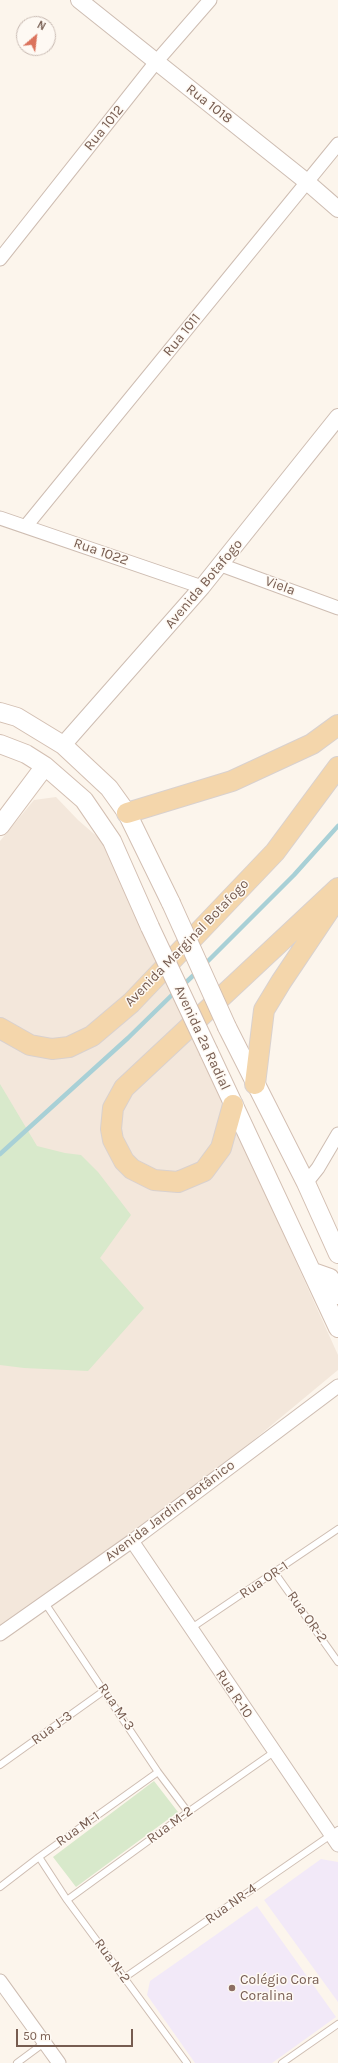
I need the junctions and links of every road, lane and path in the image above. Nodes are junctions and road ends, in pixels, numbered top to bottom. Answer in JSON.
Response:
{"nodes":[{"id":1,"x":79,"y":0,"type":"edge"},
{"id":2,"x":210,"y":0,"type":"edge"},
{"id":3,"x":156,"y":62,"type":"junction"},
{"id":4,"x":338,"y":144,"type":"edge"},
{"id":5,"x":307,"y":182,"type":"junction"},
{"id":6,"x":338,"y":209,"type":"edge"},
{"id":7,"x":0,"y":259,"type":"edge"},
{"id":8,"x":338,"y":417,"type":"edge"},
{"id":9,"x":0,"y":518,"type":"edge"},
{"id":10,"x":26,"y":526,"type":"junction"},
{"id":11,"x":221,"y":565,"type":"junction"},
{"id":12,"x":202,"y":587,"type":"junction"},
{"id":13,"x":338,"y":608,"type":"edge"},
{"id":14,"x":0,"y":712,"type":"edge"},
{"id":15,"x":338,"y":725,"type":"edge"},
{"id":16,"x":0,"y":744,"type":"edge"},
{"id":17,"x":63,"y":745,"type":"junction"},
{"id":18,"x":45,"y":766,"type":"junction"},
{"id":19,"x":338,"y":767,"type":"edge"},
{"id":20,"x":127,"y":813,"type":"junction"},
{"id":21,"x":0,"y":826,"type":"edge"},
{"id":22,"x":338,"y":888,"type":"edge"},
{"id":23,"x":338,"y":897,"type":"edge"},
{"id":24,"x":0,"y":1028,"type":"edge"},
{"id":25,"x":255,"y":1084,"type":"junction"},
{"id":26,"x":233,"y":1105,"type":"junction"},
{"id":27,"x":338,"y":1134,"type":"edge"},
{"id":28,"x":306,"y":1183,"type":"junction"},
{"id":29,"x":338,"y":1254,"type":"edge"},
{"id":30,"x":312,"y":1272,"type":"junction"},
{"id":31,"x":338,"y":1295,"type":"edge"},
{"id":32,"x":338,"y":1328,"type":"edge"},
{"id":33,"x":338,"y":1386,"type":"edge"},
{"id":34,"x":338,"y":1528,"type":"edge"},
{"id":35,"x":132,"y":1541,"type":"junction"},
{"id":36,"x":275,"y":1573,"type":"junction"},
{"id":37,"x":44,"y":1603,"type":"junction"},
{"id":38,"x":190,"y":1629,"type":"junction"},
{"id":39,"x":0,"y":1634,"type":"edge"},
{"id":40,"x":338,"y":1662,"type":"edge"},
{"id":41,"x":105,"y":1690,"type":"junction"},
{"id":42,"x":274,"y":1752,"type":"junction"},
{"id":43,"x":0,"y":1765,"type":"edge"},
{"id":44,"x":158,"y":1772,"type":"junction"},
{"id":45,"x":188,"y":1812,"type":"junction"},
{"id":46,"x":336,"y":1837,"type":"edge"},
{"id":47,"x":39,"y":1857,"type":"junction"},
{"id":48,"x":0,"y":1888,"type":"edge"},
{"id":49,"x":67,"y":1900,"type":"junction"},
{"id":50,"x":124,"y":1978,"type":"junction"},
{"id":51,"x":0,"y":1981,"type":"edge"},
{"id":52,"x":338,"y":2024,"type":"edge"},
{"id":53,"x":44,"y":2043,"type":"junction"},
{"id":54,"x":185,"y":2062,"type":"edge"},
{"id":55,"x":17,"y":2063,"type":"edge"},
{"id":56,"x":59,"y":2063,"type":"edge"},
{"id":57,"x":282,"y":2063,"type":"edge"}],
"edges":[{"from":1,"to":3,"type":"street","name":"Rua 1018"},
{"from":2,"to":3,"type":"street","name":"Rua 1012"},
{"from":3,"to":5,"type":"street","name":"Rua 1018"},
{"from":3,"to":7,"type":"street","name":"Rua 1012"},
{"from":4,"to":5,"type":"street","name":"Rua 1011"},
{"from":5,"to":6,"type":"street","name":"Rua 1018"},
{"from":5,"to":10,"type":"street","name":"Rua 1011"},
{"from":8,"to":11,"type":"street","name":"Avenida Botafogo"},
{"from":9,"to":10,"type":"street","name":"Rua 1022"},
{"from":10,"to":12,"type":"street","name":"Rua 1022"},
{"from":11,"to":12,"type":"street","name":"Avenida Botafogo"},
{"from":11,"to":13,"type":"street","name":"Viela"},
{"from":12,"to":17,"type":"street","name":"Avenida Botafogo"},
{"from":14,"to":17,"type":"main road","name":"Avenida 2ª Radial"},
{"from":15,"to":20,"type":"main road"},
{"from":16,"to":18,"type":"main road","name":"Avenida 2ª Radial"},
{"from":17,"to":20,"type":"main road","name":"Avenida 2ª Radial"},
{"from":18,"to":21,"type":"main road"},
{"from":18,"to":26,"type":"main road","name":"Avenida 2ª Radial","bridge":true},
{"from":19,"to":24,"type":"main road","name":"Avenida Marginal Botafogo"},
{"from":20,"to":25,"type":"main road","name":"Avenida 2ª Radial","bridge":true},
{"from":22,"to":26,"type":"main road"},
{"from":23,"to":25,"type":"main road"},
{"from":25,"to":28,"type":"main road","name":"Avenida 2ª Radial"},
{"from":26,"to":30,"type":"main road","name":"Avenida 2ª Radial"},
{"from":27,"to":28,"type":"street"},
{"from":28,"to":29,"type":"main road","name":"Avenida 2ª Radial"},
{"from":30,"to":31,"type":"main road"},
{"from":30,"to":32,"type":"main road","name":"Avenida 2ª Radial"},
{"from":33,"to":35,"type":"street","name":"Avenida Jardim Botânico"},
{"from":34,"to":36,"type":"lane","name":"Rua OR-1"},
{"from":35,"to":37,"type":"street","name":"Avenida Jardim Botânico"},
{"from":35,"to":38,"type":"street","name":"Rua R-10"},
{"from":36,"to":38,"type":"lane","name":"Rua OR-1"},
{"from":36,"to":40,"type":"lane","name":"Rua OR-2"},
{"from":37,"to":39,"type":"street","name":"Avenida Jardim Botânico"},
{"from":37,"to":41,"type":"lane","name":"Rua M-3"},
{"from":38,"to":42,"type":"street","name":"Rua R-10"},
{"from":41,"to":43,"type":"lane","name":"Rua J-3"},
{"from":41,"to":44,"type":"lane","name":"Rua M-3"},
{"from":42,"to":45,"type":"lane","name":"Rua M-2"},
{"from":42,"to":46,"type":"street","name":"Rua R-10"},
{"from":44,"to":45,"type":"lane","name":"Rua M-3"},
{"from":44,"to":47,"type":"lane","name":"Rua M-1"},
{"from":45,"to":49,"type":"lane","name":"Rua M-2"},
{"from":46,"to":50,"type":"lane","name":"Rua NR-4"},
{"from":47,"to":48,"type":"lane","name":"Rua M-1"},
{"from":47,"to":49,"type":"lane","name":"Rua N-2"},
{"from":49,"to":50,"type":"lane","name":"Rua N-2"},
{"from":50,"to":54,"type":"lane","name":"Rua N-2"},
{"from":51,"to":53,"type":"street"},
{"from":52,"to":57,"type":"lane"},
{"from":53,"to":55,"type":"lane"},
{"from":53,"to":56,"type":"street"}]}
